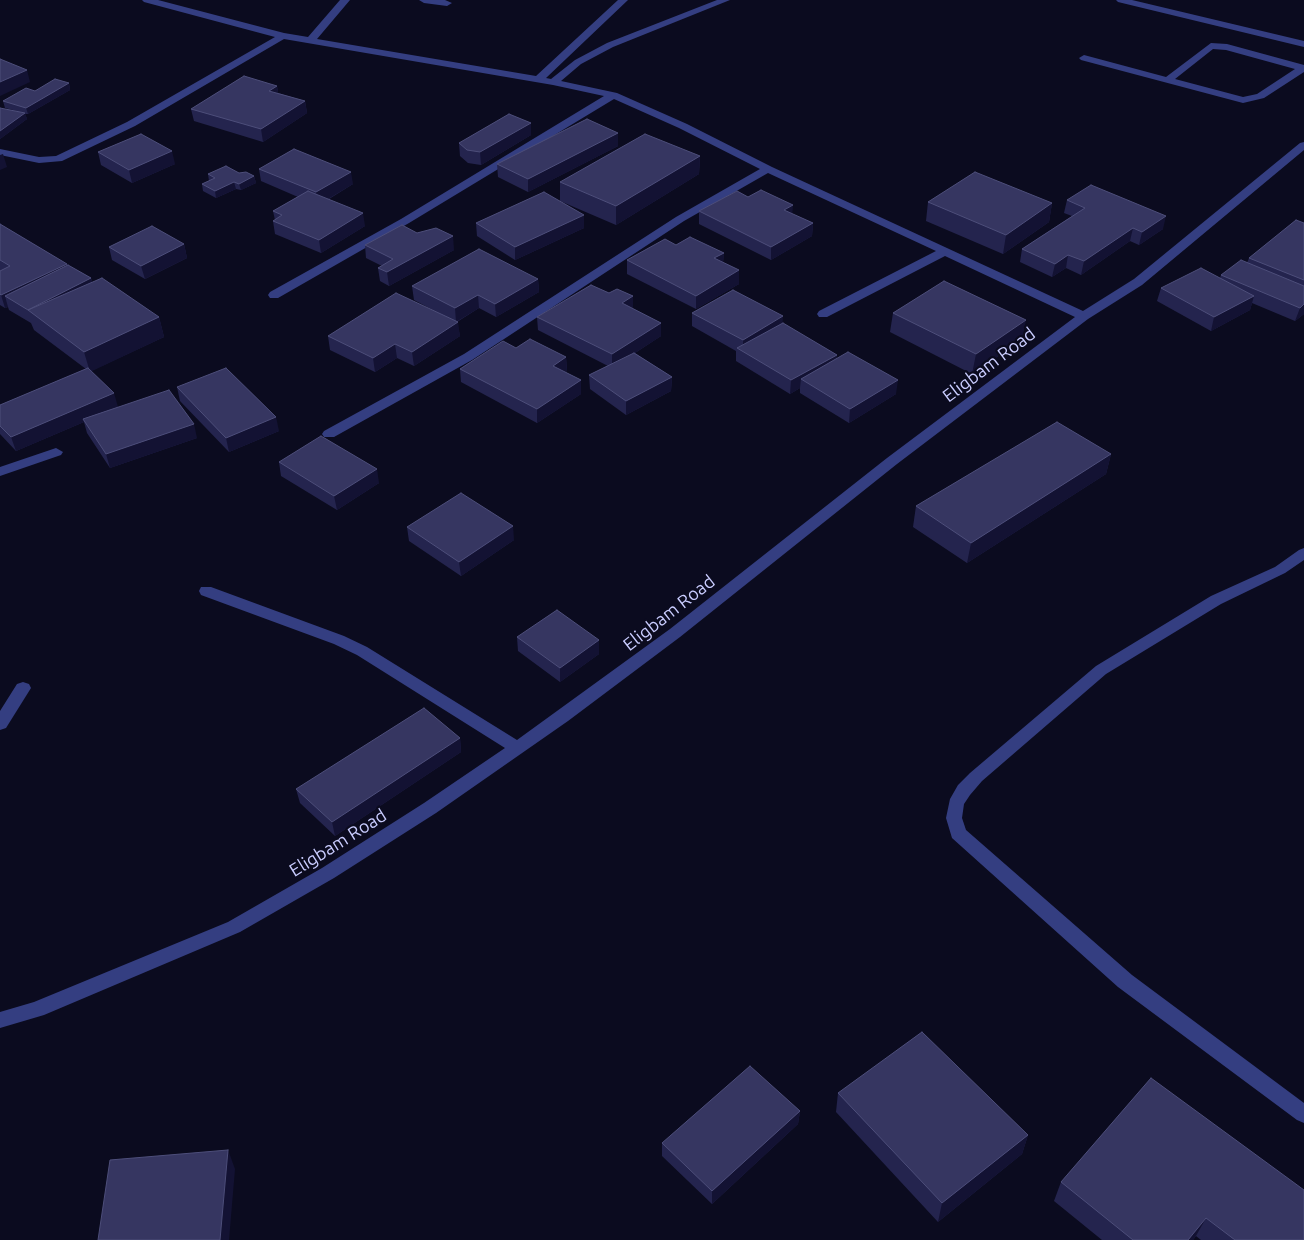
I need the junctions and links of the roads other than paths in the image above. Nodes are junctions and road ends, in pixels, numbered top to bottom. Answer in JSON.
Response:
{"nodes":[{"id":1,"x":147,"y":0,"type":"edge"},
{"id":2,"x":345,"y":0,"type":"edge"},
{"id":3,"x":424,"y":0,"type":"edge"},
{"id":4,"x":623,"y":0,"type":"edge"},
{"id":5,"x":725,"y":0,"type":"edge"},
{"id":6,"x":1121,"y":0,"type":"edge"},
{"id":7,"x":447,"y":3,"type":"dead end"},
{"id":8,"x":283,"y":36,"type":"junction"},
{"id":9,"x":310,"y":41,"type":"junction"},
{"id":10,"x":1304,"y":44,"type":"edge"},
{"id":11,"x":1084,"y":58,"type":"dead end"},
{"id":12,"x":1302,"y":68,"type":"edge"},
{"id":13,"x":539,"y":79,"type":"junction"},
{"id":14,"x":1168,"y":80,"type":"junction"},
{"id":15,"x":553,"y":82,"type":"junction"},
{"id":16,"x":613,"y":95,"type":"junction"},
{"id":17,"x":1304,"y":145,"type":"edge"},
{"id":18,"x":0,"y":152,"type":"edge"},
{"id":19,"x":768,"y":169,"type":"junction"},
{"id":20,"x":945,"y":251,"type":"junction"},
{"id":21,"x":274,"y":295,"type":"dead end"},
{"id":22,"x":823,"y":314,"type":"dead end"},
{"id":23,"x":1084,"y":316,"type":"junction"},
{"id":24,"x":329,"y":434,"type":"dead end"},
{"id":25,"x":56,"y":452,"type":"dead end"},
{"id":26,"x":0,"y":472,"type":"edge"},
{"id":27,"x":1304,"y":553,"type":"edge"},
{"id":28,"x":206,"y":591,"type":"dead end"},
{"id":29,"x":23,"y":688,"type":"dead end"},
{"id":30,"x":0,"y":724,"type":"edge"},
{"id":31,"x":518,"y":748,"type":"junction"},
{"id":32,"x":0,"y":1020,"type":"edge"},
{"id":33,"x":1304,"y":1114,"type":"edge"}],
"edges":[{"from":1,"to":8,"type":"street"},
{"from":2,"to":9,"type":"street"},
{"from":3,"to":7,"type":"street"},
{"from":4,"to":13,"type":"street"},
{"from":5,"to":15,"type":"street"},
{"from":6,"to":10,"type":"street"},
{"from":8,"to":9,"type":"street"},
{"from":8,"to":18,"type":"street"},
{"from":9,"to":13,"type":"street"},
{"from":11,"to":14,"type":"street"},
{"from":12,"to":14,"type":"street"},
{"from":12,"to":14,"type":"street"},
{"from":13,"to":15,"type":"street"},
{"from":15,"to":16,"type":"street"},
{"from":16,"to":19,"type":"street"},
{"from":16,"to":21,"type":"street"},
{"from":17,"to":23,"type":"street","name":"Eligbam Road"},
{"from":19,"to":20,"type":"street"},
{"from":19,"to":24,"type":"street"},
{"from":20,"to":22,"type":"street"},
{"from":20,"to":23,"type":"street"},
{"from":23,"to":31,"type":"street","name":"Eligbam Road"},
{"from":25,"to":26,"type":"street"},
{"from":27,"to":33,"type":"street"},
{"from":28,"to":31,"type":"street"},
{"from":29,"to":30,"type":"street"},
{"from":31,"to":32,"type":"street","name":"Eligbam Road"}]}
